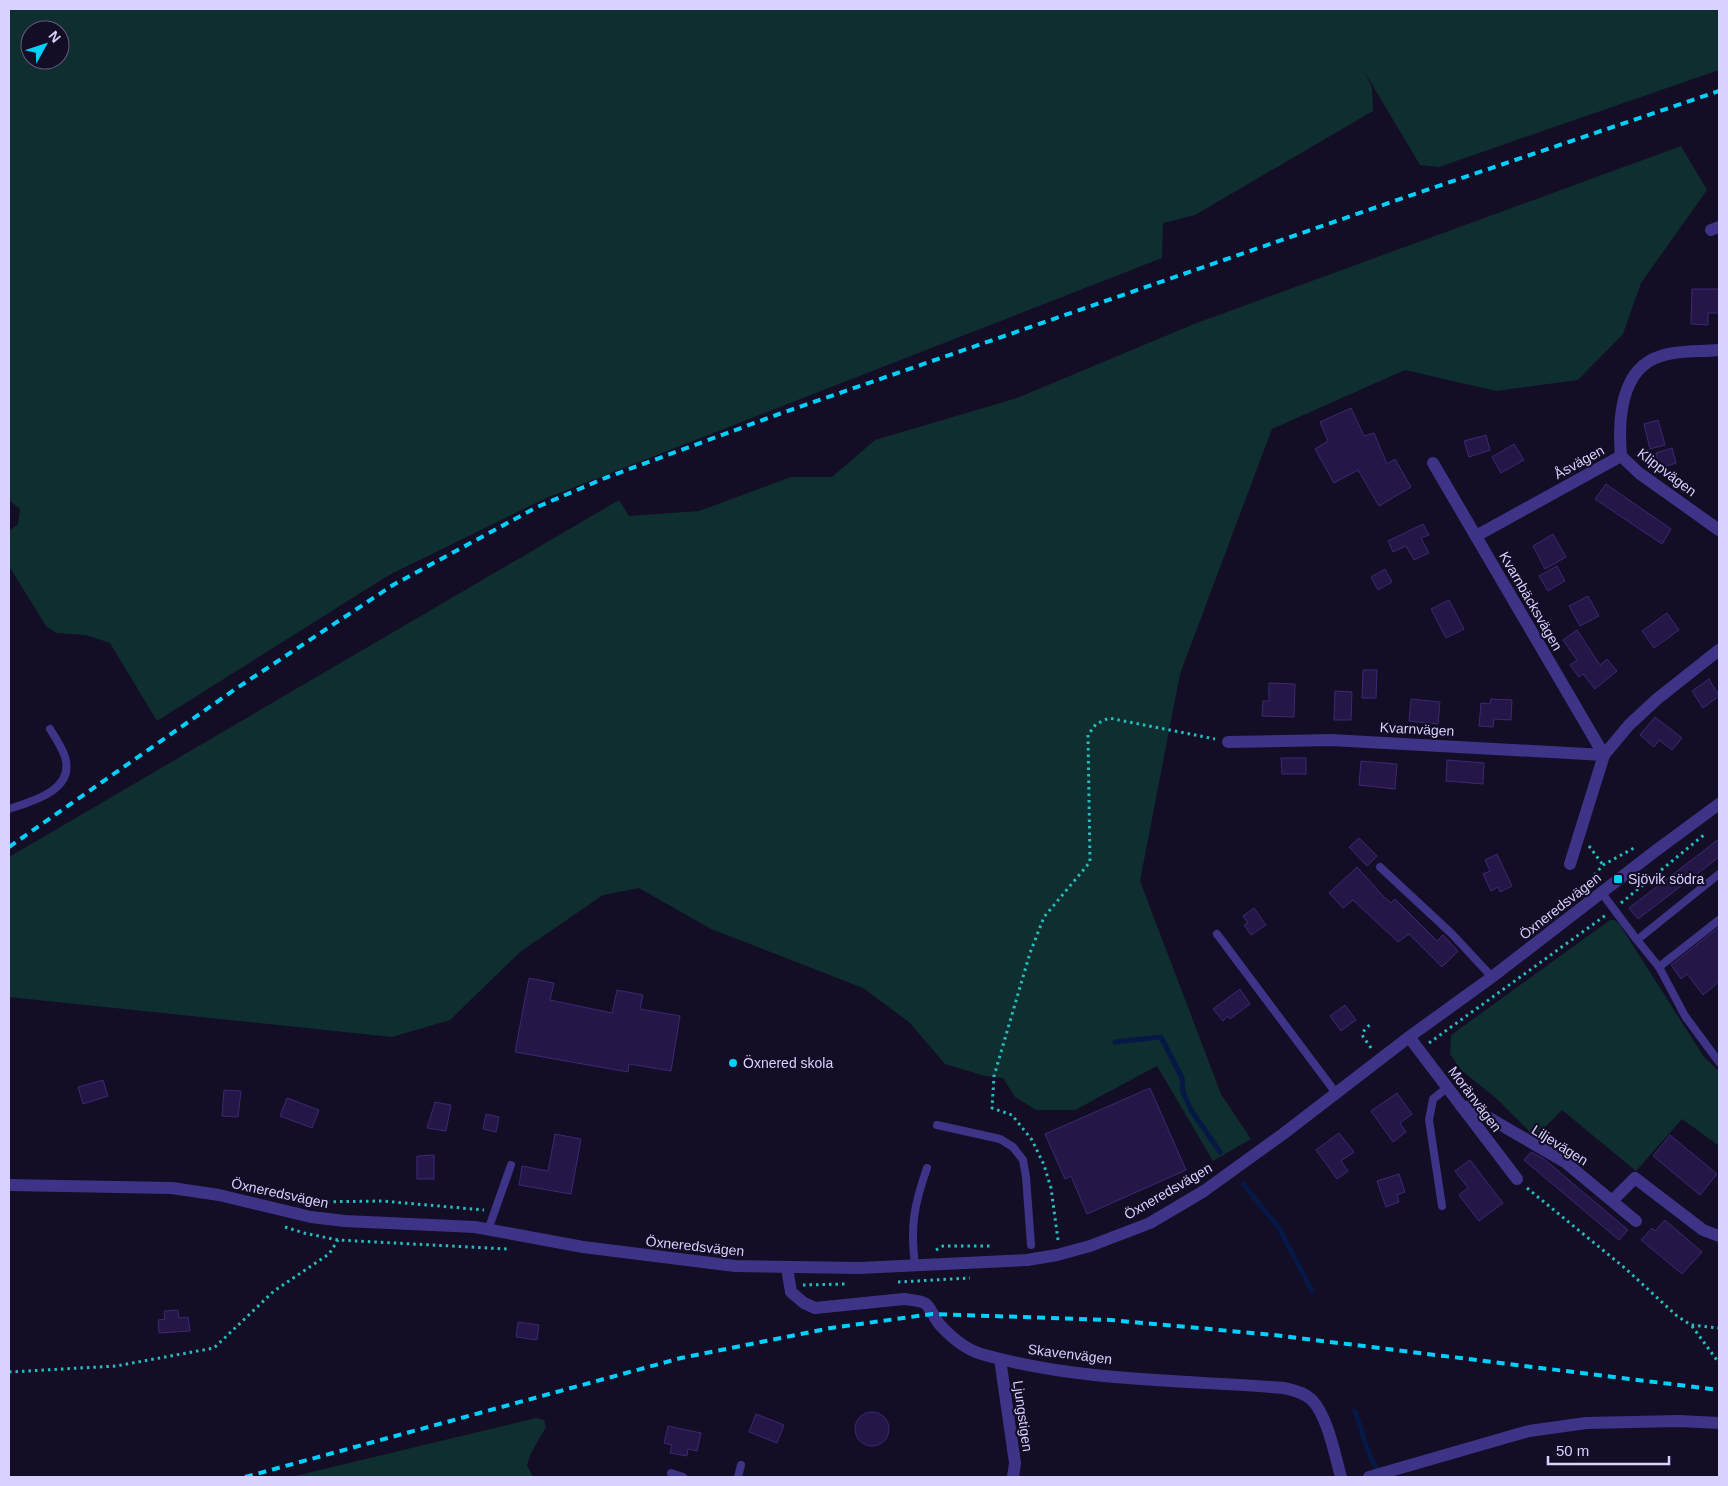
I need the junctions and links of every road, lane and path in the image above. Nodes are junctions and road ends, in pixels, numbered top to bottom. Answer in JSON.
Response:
{"nodes":[{"id":1,"x":1719,"y":350,"type":"edge"},
{"id":2,"x":1621,"y":456,"type":"junction"},
{"id":3,"x":1433,"y":463,"type":"dead end"},
{"id":4,"x":1719,"y":530,"type":"edge"},
{"id":5,"x":1476,"y":536,"type":"junction"},
{"id":6,"x":1719,"y":650,"type":"edge"},
{"id":7,"x":50,"y":729,"type":"dead end"},
{"id":8,"x":1228,"y":742,"type":"joint"},
{"id":9,"x":1604,"y":755,"type":"junction"},
{"id":10,"x":1719,"y":804,"type":"edge"},
{"id":11,"x":9,"y":809,"type":"edge"},
{"id":12,"x":1712,"y":828,"type":"dead end"},
{"id":13,"x":1578,"y":839,"type":"junction"},
{"id":14,"x":1638,"y":846,"type":"dead end"},
{"id":15,"x":1570,"y":864,"type":"dead end"},
{"id":16,"x":1603,"y":865,"type":"junction"},
{"id":17,"x":1380,"y":867,"type":"dead end"},
{"id":18,"x":1719,"y":874,"type":"edge"},
{"id":19,"x":1583,"y":889,"type":"dead end"},
{"id":20,"x":1601,"y":892,"type":"junction"},
{"id":21,"x":1614,"y":909,"type":"junction"},
{"id":22,"x":1719,"y":920,"type":"edge"},
{"id":23,"x":1217,"y":934,"type":"dead end"},
{"id":24,"x":1637,"y":940,"type":"junction"},
{"id":25,"x":1659,"y":966,"type":"junction"},
{"id":26,"x":1492,"y":978,"type":"junction"},
{"id":27,"x":1372,"y":1023,"type":"dead end"},
{"id":28,"x":1409,"y":1037,"type":"junction"},
{"id":29,"x":1419,"y":1050,"type":"junction"},
{"id":30,"x":1373,"y":1051,"type":"dead end"},
{"id":31,"x":1719,"y":1062,"type":"edge"},
{"id":32,"x":1447,"y":1088,"type":"junction"},
{"id":33,"x":1336,"y":1093,"type":"junction"},
{"id":34,"x":1461,"y":1106,"type":"junction"},
{"id":35,"x":937,"y":1125,"type":"dead end"},
{"id":36,"x":510,"y":1165,"type":"dead end"},
{"id":37,"x":927,"y":1168,"type":"dead end"},
{"id":38,"x":1517,"y":1179,"type":"joint"},
{"id":39,"x":9,"y":1185,"type":"edge"},
{"id":40,"x":1613,"y":1200,"type":"junction"},
{"id":41,"x":1442,"y":1206,"type":"dead end"},
{"id":42,"x":493,"y":1215,"type":"junction"},
{"id":43,"x":311,"y":1217,"type":"junction"},
{"id":44,"x":1636,"y":1221,"type":"dead end"},
{"id":45,"x":283,"y":1225,"type":"dead end"},
{"id":46,"x":488,"y":1230,"type":"junction"},
{"id":47,"x":1719,"y":1236,"type":"edge"},
{"id":48,"x":1066,"y":1238,"type":"dead end"},
{"id":49,"x":338,"y":1240,"type":"junction"},
{"id":50,"x":1058,"y":1240,"type":"junction"},
{"id":51,"x":1031,"y":1244,"type":"joint"},
{"id":52,"x":1000,"y":1246,"type":"dead end"},
{"id":53,"x":516,"y":1250,"type":"dead end"},
{"id":54,"x":915,"y":1261,"type":"junction"},
{"id":55,"x":787,"y":1268,"type":"junction"},
{"id":56,"x":974,"y":1278,"type":"dead end"},
{"id":57,"x":896,"y":1282,"type":"dead end"},
{"id":58,"x":847,"y":1284,"type":"dead end"},
{"id":59,"x":788,"y":1285,"type":"junction"},
{"id":60,"x":1691,"y":1325,"type":"junction"},
{"id":61,"x":1719,"y":1328,"type":"edge"},
{"id":62,"x":1000,"y":1359,"type":"junction"},
{"id":63,"x":1719,"y":1363,"type":"edge"},
{"id":64,"x":9,"y":1372,"type":"edge"},
{"id":65,"x":1719,"y":1423,"type":"edge"},
{"id":66,"x":742,"y":1465,"type":"dead end"},
{"id":67,"x":671,"y":1473,"type":"dead end"},
{"id":68,"x":683,"y":1477,"type":"edge"},
{"id":69,"x":738,"y":1477,"type":"edge"},
{"id":70,"x":1013,"y":1477,"type":"edge"},
{"id":71,"x":1342,"y":1477,"type":"edge"},
{"id":72,"x":1369,"y":1477,"type":"edge"}],
"edges":[{"from":1,"to":2,"type":"street","name":"Åsvägen"},
{"from":2,"to":4,"type":"street","name":"Klippvägen"},
{"from":2,"to":5,"type":"street","name":"Åsvägen"},
{"from":3,"to":5,"type":"street","name":"Kvarnbäcksvägen"},
{"from":5,"to":9,"type":"street","name":"Kvarnbäcksvägen"},
{"from":6,"to":9,"type":"street"},
{"from":7,"to":11,"type":"lane"},
{"from":8,"to":9,"type":"street","name":"Kvarnvägen"},
{"from":8,"to":50,"type":"path"},
{"from":9,"to":13,"type":"street"},
{"from":10,"to":20,"type":"street","name":"Öxneredsvägen"},
{"from":12,"to":21,"type":"path"},
{"from":13,"to":15,"type":"street"},
{"from":13,"to":16,"type":"path"},
{"from":14,"to":16,"type":"path"},
{"from":16,"to":19,"type":"path"},
{"from":17,"to":26,"type":"lane"},
{"from":18,"to":24,"type":"lane"},
{"from":20,"to":21,"type":"lane"},
{"from":20,"to":26,"type":"street","name":"Öxneredsvägen"},
{"from":21,"to":24,"type":"lane"},
{"from":21,"to":29,"type":"path"},
{"from":22,"to":25,"type":"lane"},
{"from":23,"to":33,"type":"lane"},
{"from":24,"to":25,"type":"lane"},
{"from":25,"to":31,"type":"lane"},
{"from":26,"to":28,"type":"street","name":"Öxneredsvägen"},
{"from":27,"to":30,"type":"path"},
{"from":28,"to":29,"type":"street","name":"Moränvägen"},
{"from":28,"to":33,"type":"street","name":"Öxneredsvägen"},
{"from":29,"to":32,"type":"street","name":"Moränvägen"},
{"from":32,"to":34,"type":"street","name":"Moränvägen"},
{"from":32,"to":41,"type":"lane"},
{"from":33,"to":54,"type":"street","name":"Öxneredsvägen"},
{"from":34,"to":38,"type":"street","name":"Moränvägen"},
{"from":34,"to":40,"type":"street","name":"Liljevägen"},
{"from":35,"to":51,"type":"lane"},
{"from":36,"to":42,"type":"lane"},
{"from":37,"to":54,"type":"lane"},
{"from":38,"to":60,"type":"path"},
{"from":39,"to":43,"type":"street","name":"Öxneredsvägen"},
{"from":40,"to":44,"type":"street","name":"Liljevägen"},
{"from":40,"to":47,"type":"street"},
{"from":42,"to":43,"type":"path"},
{"from":42,"to":46,"type":"lane"},
{"from":43,"to":46,"type":"street","name":"Öxneredsvägen"},
{"from":45,"to":49,"type":"path"},
{"from":46,"to":55,"type":"street","name":"Öxneredsvägen"},
{"from":48,"to":50,"type":"path"},
{"from":49,"to":53,"type":"path"},
{"from":49,"to":64,"type":"path"},
{"from":50,"to":51,"type":"path"},
{"from":52,"to":54,"type":"path"},
{"from":54,"to":55,"type":"street","name":"Öxneredsvägen"},
{"from":55,"to":59,"type":"street"},
{"from":56,"to":57,"type":"path"},
{"from":58,"to":59,"type":"path"},
{"from":59,"to":62,"type":"street","name":"Skavenvägen"},
{"from":60,"to":61,"type":"path"},
{"from":60,"to":63,"type":"path"},
{"from":62,"to":70,"type":"street","name":"Ljungstigen"},
{"from":62,"to":71,"type":"street","name":"Skavenvägen"},
{"from":65,"to":72,"type":"street"},
{"from":66,"to":69,"type":"lane"},
{"from":67,"to":68,"type":"lane"}]}
